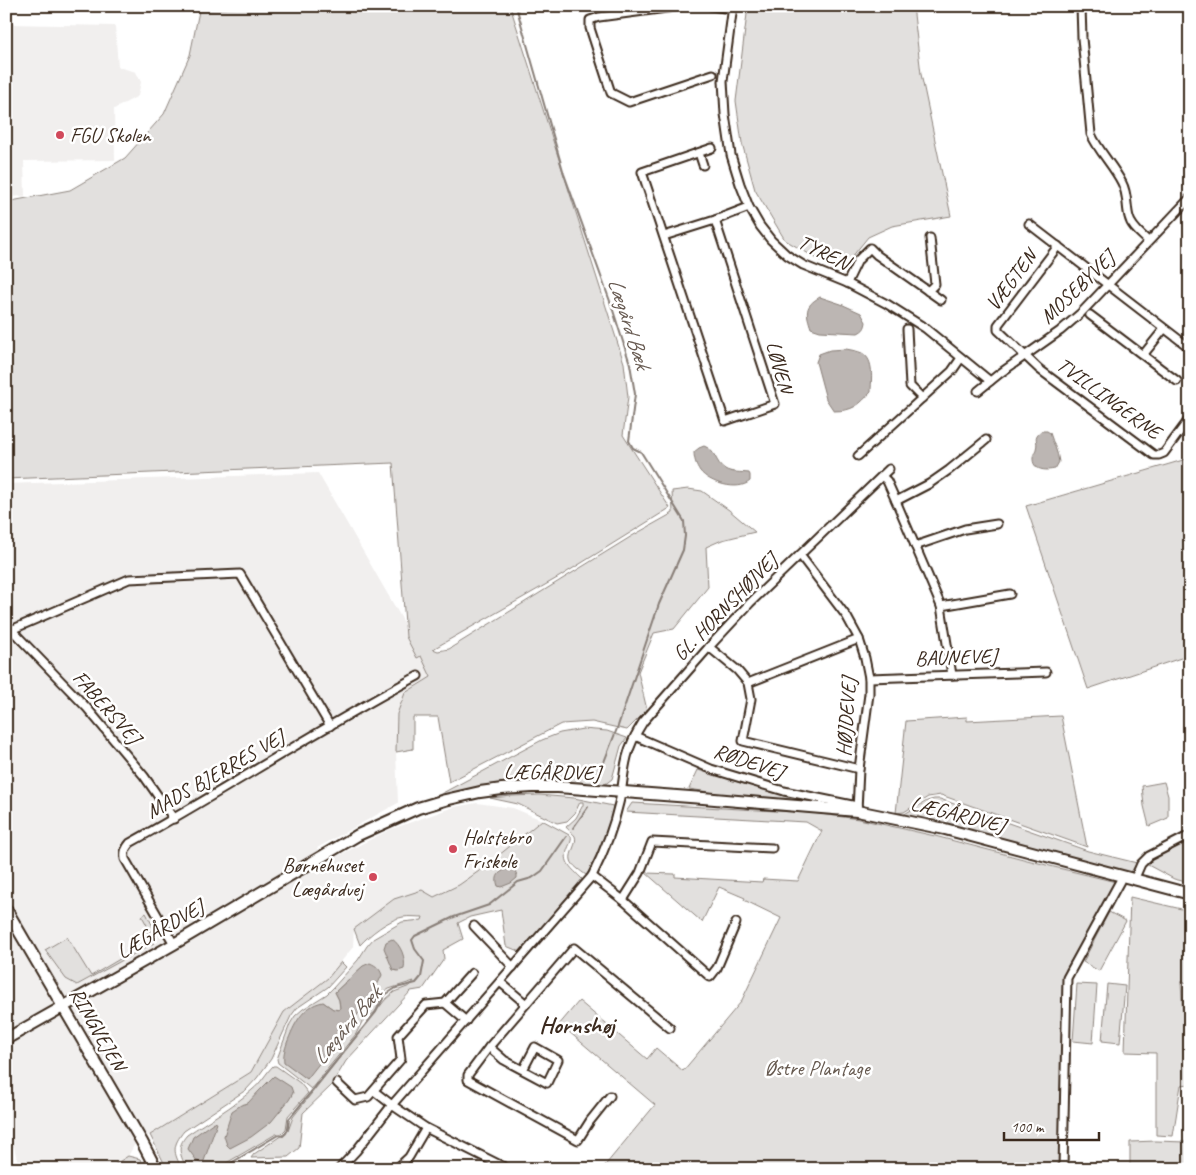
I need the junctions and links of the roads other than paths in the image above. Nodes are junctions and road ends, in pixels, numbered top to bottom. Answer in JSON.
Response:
{"nodes":[{"id":1,"x":682,"y":6,"type":"edge"},
{"id":2,"x":711,"y":6,"type":"edge"},
{"id":3,"x":1081,"y":6,"type":"edge"},
{"id":4,"x":733,"y":8,"type":"edge"},
{"id":5,"x":714,"y":74,"type":"dead end"},
{"id":6,"x":712,"y":148,"type":"dead end"},
{"id":7,"x":699,"y":153,"type":"junction"},
{"id":8,"x":703,"y":165,"type":"dead end"},
{"id":9,"x":1190,"y":198,"type":"edge"},
{"id":10,"x":749,"y":208,"type":"junction"},
{"id":11,"x":715,"y":220,"type":"junction"},
{"id":12,"x":1029,"y":224,"type":"dead end"},
{"id":13,"x":664,"y":236,"type":"junction"},
{"id":14,"x":930,"y":238,"type":"dead end"},
{"id":15,"x":1148,"y":241,"type":"junction"},
{"id":16,"x":1058,"y":246,"type":"junction"},
{"id":17,"x":847,"y":283,"type":"junction"},
{"id":18,"x":1107,"y":285,"type":"junction"},
{"id":19,"x":928,"y":291,"type":"junction"},
{"id":20,"x":941,"y":300,"type":"dead end"},
{"id":21,"x":1090,"y":315,"type":"dead end"},
{"id":22,"x":1164,"y":328,"type":"junction"},
{"id":23,"x":907,"y":329,"type":"dead end"},
{"id":24,"x":1190,"y":348,"type":"edge"},
{"id":25,"x":1143,"y":355,"type":"junction"},
{"id":26,"x":1024,"y":356,"type":"junction"},
{"id":27,"x":961,"y":358,"type":"junction"},
{"id":28,"x":990,"y":381,"type":"junction"},
{"id":29,"x":1177,"y":381,"type":"dead end"},
{"id":30,"x":978,"y":391,"type":"dead end"},
{"id":31,"x":922,"y":398,"type":"junction"},
{"id":32,"x":1190,"y":418,"type":"edge"},
{"id":33,"x":986,"y":440,"type":"dead end"},
{"id":34,"x":858,"y":456,"type":"dead end"},
{"id":35,"x":889,"y":469,"type":"dead end"},
{"id":36,"x":882,"y":476,"type":"junction"},
{"id":37,"x":896,"y":500,"type":"junction"},
{"id":38,"x":996,"y":524,"type":"dead end"},
{"id":39,"x":915,"y":546,"type":"junction"},
{"id":40,"x":800,"y":555,"type":"junction"},
{"id":41,"x":1010,"y":594,"type":"dead end"},
{"id":42,"x":942,"y":606,"type":"junction"},
{"id":43,"x":8,"y":627,"type":"edge"},
{"id":44,"x":859,"y":639,"type":"junction"},
{"id":45,"x":709,"y":647,"type":"junction"},
{"id":46,"x":1046,"y":672,"type":"dead end"},
{"id":47,"x":952,"y":675,"type":"junction"},
{"id":48,"x":418,"y":676,"type":"dead end"},
{"id":49,"x":868,"y":678,"type":"junction"},
{"id":50,"x":748,"y":683,"type":"junction"},
{"id":51,"x":330,"y":726,"type":"junction"},
{"id":52,"x":635,"y":736,"type":"junction"},
{"id":53,"x":859,"y":769,"type":"junction"},
{"id":54,"x":621,"y":792,"type":"junction"},
{"id":55,"x":857,"y":808,"type":"junction"},
{"id":56,"x":174,"y":819,"type":"junction"},
{"id":57,"x":1190,"y":835,"type":"edge"},
{"id":58,"x":772,"y":848,"type":"dead end"},
{"id":59,"x":592,"y":876,"type":"junction"},
{"id":60,"x":1121,"y":876,"type":"junction"},
{"id":61,"x":1134,"y":880,"type":"junction"},
{"id":62,"x":1190,"y":894,"type":"edge"},
{"id":63,"x":623,"y":900,"type":"junction"},
{"id":64,"x":6,"y":909,"type":"edge"},
{"id":65,"x":736,"y":923,"type":"dead end"},
{"id":66,"x":474,"y":926,"type":"dead end"},
{"id":67,"x":174,"y":944,"type":"junction"},
{"id":68,"x":513,"y":967,"type":"junction"},
{"id":69,"x":472,"y":972,"type":"dead end"},
{"id":70,"x":500,"y":982,"type":"junction"},
{"id":71,"x":445,"y":1003,"type":"junction"},
{"id":72,"x":526,"y":1004,"type":"junction"},
{"id":73,"x":63,"y":1006,"type":"junction"},
{"id":74,"x":466,"y":1021,"type":"junction"},
{"id":75,"x":670,"y":1028,"type":"dead end"},
{"id":76,"x":6,"y":1039,"type":"edge"},
{"id":77,"x":489,"y":1048,"type":"junction"},
{"id":78,"x":523,"y":1070,"type":"junction"},
{"id":79,"x":337,"y":1083,"type":"dead end"},
{"id":80,"x":374,"y":1091,"type":"junction"},
{"id":81,"x":610,"y":1096,"type":"dead end"},
{"id":82,"x":392,"y":1105,"type":"junction"},
{"id":83,"x":426,"y":1128,"type":"junction"},
{"id":84,"x":156,"y":1169,"type":"edge"},
{"id":85,"x":339,"y":1169,"type":"edge"},
{"id":86,"x":396,"y":1169,"type":"edge"},
{"id":87,"x":508,"y":1169,"type":"edge"},
{"id":88,"x":1063,"y":1169,"type":"edge"}],
"edges":[{"from":1,"to":5,"type":"street"},
{"from":2,"to":4,"type":"street"},
{"from":3,"to":15,"type":"street"},
{"from":4,"to":10,"type":"street","name":"TYREN"},
{"from":6,"to":7,"type":"street","name":"LØVEN"},
{"from":7,"to":8,"type":"street"},
{"from":7,"to":13,"type":"street","name":"LØVEN"},
{"from":9,"to":15,"type":"street","name":"MOSEBYVEJ"},
{"from":10,"to":11,"type":"street"},
{"from":10,"to":17,"type":"street","name":"TYREN"},
{"from":11,"to":13,"type":"street"},
{"from":11,"to":13,"type":"street","name":"LØVEN"},
{"from":12,"to":16,"type":"street","name":"VÆGTEN"},
{"from":14,"to":19,"type":"street"},
{"from":15,"to":18,"type":"street","name":"MOSEBYVEJ"},
{"from":16,"to":18,"type":"street","name":"VÆGTEN"},
{"from":16,"to":26,"type":"street","name":"VÆGTEN"},
{"from":17,"to":19,"type":"street"},
{"from":17,"to":27,"type":"street","name":"TYREN"},
{"from":18,"to":22,"type":"street"},
{"from":18,"to":26,"type":"street","name":"MOSEBYVEJ"},
{"from":19,"to":20,"type":"street"},
{"from":21,"to":25,"type":"street"},
{"from":22,"to":24,"type":"street"},
{"from":22,"to":25,"type":"street"},
{"from":23,"to":31,"type":"street"},
{"from":25,"to":29,"type":"street"},
{"from":26,"to":28,"type":"street","name":"MOSEBYVEJ"},
{"from":26,"to":32,"type":"street","name":"TVILLINGERNE"},
{"from":27,"to":28,"type":"street","name":"TYREN"},
{"from":27,"to":31,"type":"street"},
{"from":28,"to":30,"type":"street","name":"MOSEBYVEJ"},
{"from":31,"to":34,"type":"street"},
{"from":33,"to":37,"type":"street"},
{"from":35,"to":36,"type":"street","name":"GL. HORNSHØJVEJ"},
{"from":36,"to":37,"type":"street"},
{"from":36,"to":40,"type":"street","name":"GL. HORNSHØJVEJ"},
{"from":37,"to":39,"type":"street"},
{"from":38,"to":39,"type":"street"},
{"from":39,"to":42,"type":"street"},
{"from":40,"to":44,"type":"street","name":"HØJDEVEJ"},
{"from":40,"to":45,"type":"street","name":"GL. HORNSHØJVEJ"},
{"from":41,"to":42,"type":"street"},
{"from":42,"to":47,"type":"street"},
{"from":43,"to":51,"type":"street"},
{"from":43,"to":56,"type":"street","name":"FABERSVEJ"},
{"from":44,"to":49,"type":"street","name":"HØJDEVEJ"},
{"from":44,"to":50,"type":"street"},
{"from":45,"to":50,"type":"street"},
{"from":45,"to":52,"type":"street","name":"GL. HORNSHØJVEJ"},
{"from":46,"to":47,"type":"street","name":"BAUNEVEJ"},
{"from":47,"to":49,"type":"street","name":"BAUNEVEJ"},
{"from":48,"to":51,"type":"street","name":"MADS BJERRES VEJ"},
{"from":49,"to":53,"type":"street","name":"HØJDEVEJ"},
{"from":50,"to":53,"type":"street"},
{"from":51,"to":56,"type":"street","name":"MADS BJERRES VEJ"},
{"from":52,"to":54,"type":"street","name":"GL. HORNSHØJVEJ"},
{"from":52,"to":55,"type":"street","name":"RØDEVEJ"},
{"from":53,"to":55,"type":"street","name":"HØJDEVEJ"},
{"from":54,"to":55,"type":"street","name":"LÆGÅRDVEJ"},
{"from":54,"to":59,"type":"street","name":"GL. HORNSHØJVEJ"},
{"from":54,"to":67,"type":"street","name":"LÆGÅRDVEJ"},
{"from":55,"to":60,"type":"street","name":"LÆGÅRDVEJ"},
{"from":56,"to":67,"type":"street","name":"MADS BJERRES VEJ"},
{"from":57,"to":61,"type":"street"},
{"from":58,"to":63,"type":"street"},
{"from":59,"to":63,"type":"street"},
{"from":59,"to":68,"type":"street","name":"GL. HORNSHØJVEJ"},
{"from":60,"to":61,"type":"street","name":"LÆGÅRDVEJ"},
{"from":60,"to":88,"type":"street"},
{"from":61,"to":62,"type":"street","name":"LÆGÅRDVEJ"},
{"from":63,"to":65,"type":"street"},
{"from":64,"to":73,"type":"street","name":"RINGVEJEN"},
{"from":66,"to":68,"type":"street"},
{"from":67,"to":73,"type":"street","name":"LÆGÅRDVEJ"},
{"from":68,"to":70,"type":"street","name":"GL. HORNSHØJVEJ"},
{"from":69,"to":71,"type":"street"},
{"from":70,"to":72,"type":"street"},
{"from":70,"to":74,"type":"street","name":"GL. HORNSHØJVEJ"},
{"from":71,"to":74,"type":"street"},
{"from":71,"to":80,"type":"street"},
{"from":72,"to":75,"type":"street"},
{"from":72,"to":77,"type":"street"},
{"from":73,"to":76,"type":"street","name":"LÆGÅRDVEJ"},
{"from":73,"to":84,"type":"street","name":"RINGVEJEN"},
{"from":74,"to":82,"type":"street","name":"GL. HORNSHØJVEJ"},
{"from":77,"to":78,"type":"street"},
{"from":77,"to":81,"type":"street"},
{"from":78,"to":78,"type":"street"},
{"from":79,"to":80,"type":"street"},
{"from":80,"to":82,"type":"street"},
{"from":82,"to":83,"type":"street"},
{"from":82,"to":85,"type":"street","name":"GL. HORNSHØJVEJ"},
{"from":83,"to":86,"type":"street"},
{"from":83,"to":87,"type":"street"}]}
